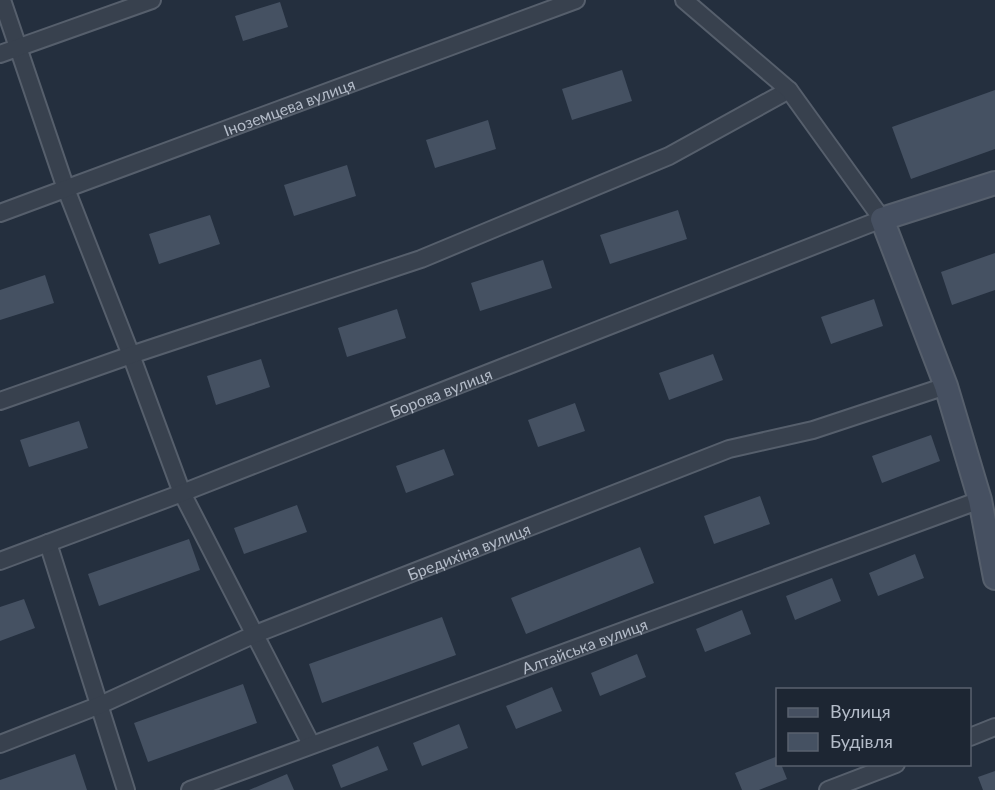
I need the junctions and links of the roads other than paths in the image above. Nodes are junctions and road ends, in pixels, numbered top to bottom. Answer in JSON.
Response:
{"nodes":[{"id":1,"x":2,"y":0,"type":"edge"},
{"id":2,"x":152,"y":0,"type":"edge"},
{"id":3,"x":576,"y":0,"type":"edge"},
{"id":4,"x":684,"y":0,"type":"edge"},
{"id":5,"x":19,"y":47,"type":"junction"},
{"id":6,"x":0,"y":54,"type":"edge"},
{"id":7,"x":789,"y":90,"type":"junction"},
{"id":8,"x":995,"y":183,"type":"edge"},
{"id":9,"x":66,"y":189,"type":"junction"},
{"id":10,"x":0,"y":213,"type":"edge"},
{"id":11,"x":882,"y":219,"type":"junction"},
{"id":12,"x":131,"y":355,"type":"junction"},
{"id":13,"x":946,"y":386,"type":"junction"},
{"id":14,"x":0,"y":401,"type":"edge"},
{"id":15,"x":182,"y":493,"type":"junction"},
{"id":16,"x":980,"y":500,"type":"junction"},
{"id":17,"x":48,"y":543,"type":"junction"},
{"id":18,"x":0,"y":561,"type":"edge"},
{"id":19,"x":995,"y":578,"type":"edge"},
{"id":20,"x":253,"y":635,"type":"junction"},
{"id":21,"x":100,"y":705,"type":"junction"},
{"id":22,"x":995,"y":727,"type":"edge"},
{"id":23,"x":971,"y":736,"type":"edge"},
{"id":24,"x":0,"y":744,"type":"edge"},
{"id":25,"x":311,"y":744,"type":"junction"},
{"id":26,"x":893,"y":766,"type":"edge"},
{"id":27,"x":126,"y":790,"type":"edge"},
{"id":28,"x":190,"y":790,"type":"edge"},
{"id":29,"x":828,"y":790,"type":"edge"}],
"edges":[{"from":1,"to":5,"type":"street"},
{"from":2,"to":5,"type":"street"},
{"from":3,"to":9,"type":"street","name":"Іноземцева вулиця"},
{"from":4,"to":7,"type":"street"},
{"from":5,"to":6,"type":"street"},
{"from":5,"to":9,"type":"street"},
{"from":7,"to":11,"type":"street"},
{"from":7,"to":12,"type":"street"},
{"from":8,"to":11,"type":"main road"},
{"from":9,"to":10,"type":"street","name":"Іноземцева вулиця"},
{"from":9,"to":12,"type":"street"},
{"from":11,"to":13,"type":"main road"},
{"from":11,"to":15,"type":"street","name":"Борова вулиця"},
{"from":12,"to":14,"type":"street"},
{"from":12,"to":15,"type":"street"},
{"from":13,"to":16,"type":"main road"},
{"from":13,"to":20,"type":"street","name":"Бредихіна вулиця"},
{"from":15,"to":17,"type":"street","name":"Борова вулиця"},
{"from":15,"to":20,"type":"street"},
{"from":16,"to":19,"type":"main road"},
{"from":16,"to":25,"type":"street","name":"Алтайська вулиця"},
{"from":17,"to":18,"type":"street","name":"Борова вулиця"},
{"from":17,"to":21,"type":"street"},
{"from":20,"to":21,"type":"street","name":"Бредихіна вулиця"},
{"from":20,"to":25,"type":"street"},
{"from":21,"to":24,"type":"street","name":"Бредихіна вулиця"},
{"from":21,"to":27,"type":"street"},
{"from":22,"to":23,"type":"street"},
{"from":25,"to":28,"type":"street","name":"Алтайська вулиця"},
{"from":26,"to":29,"type":"street"}]}
